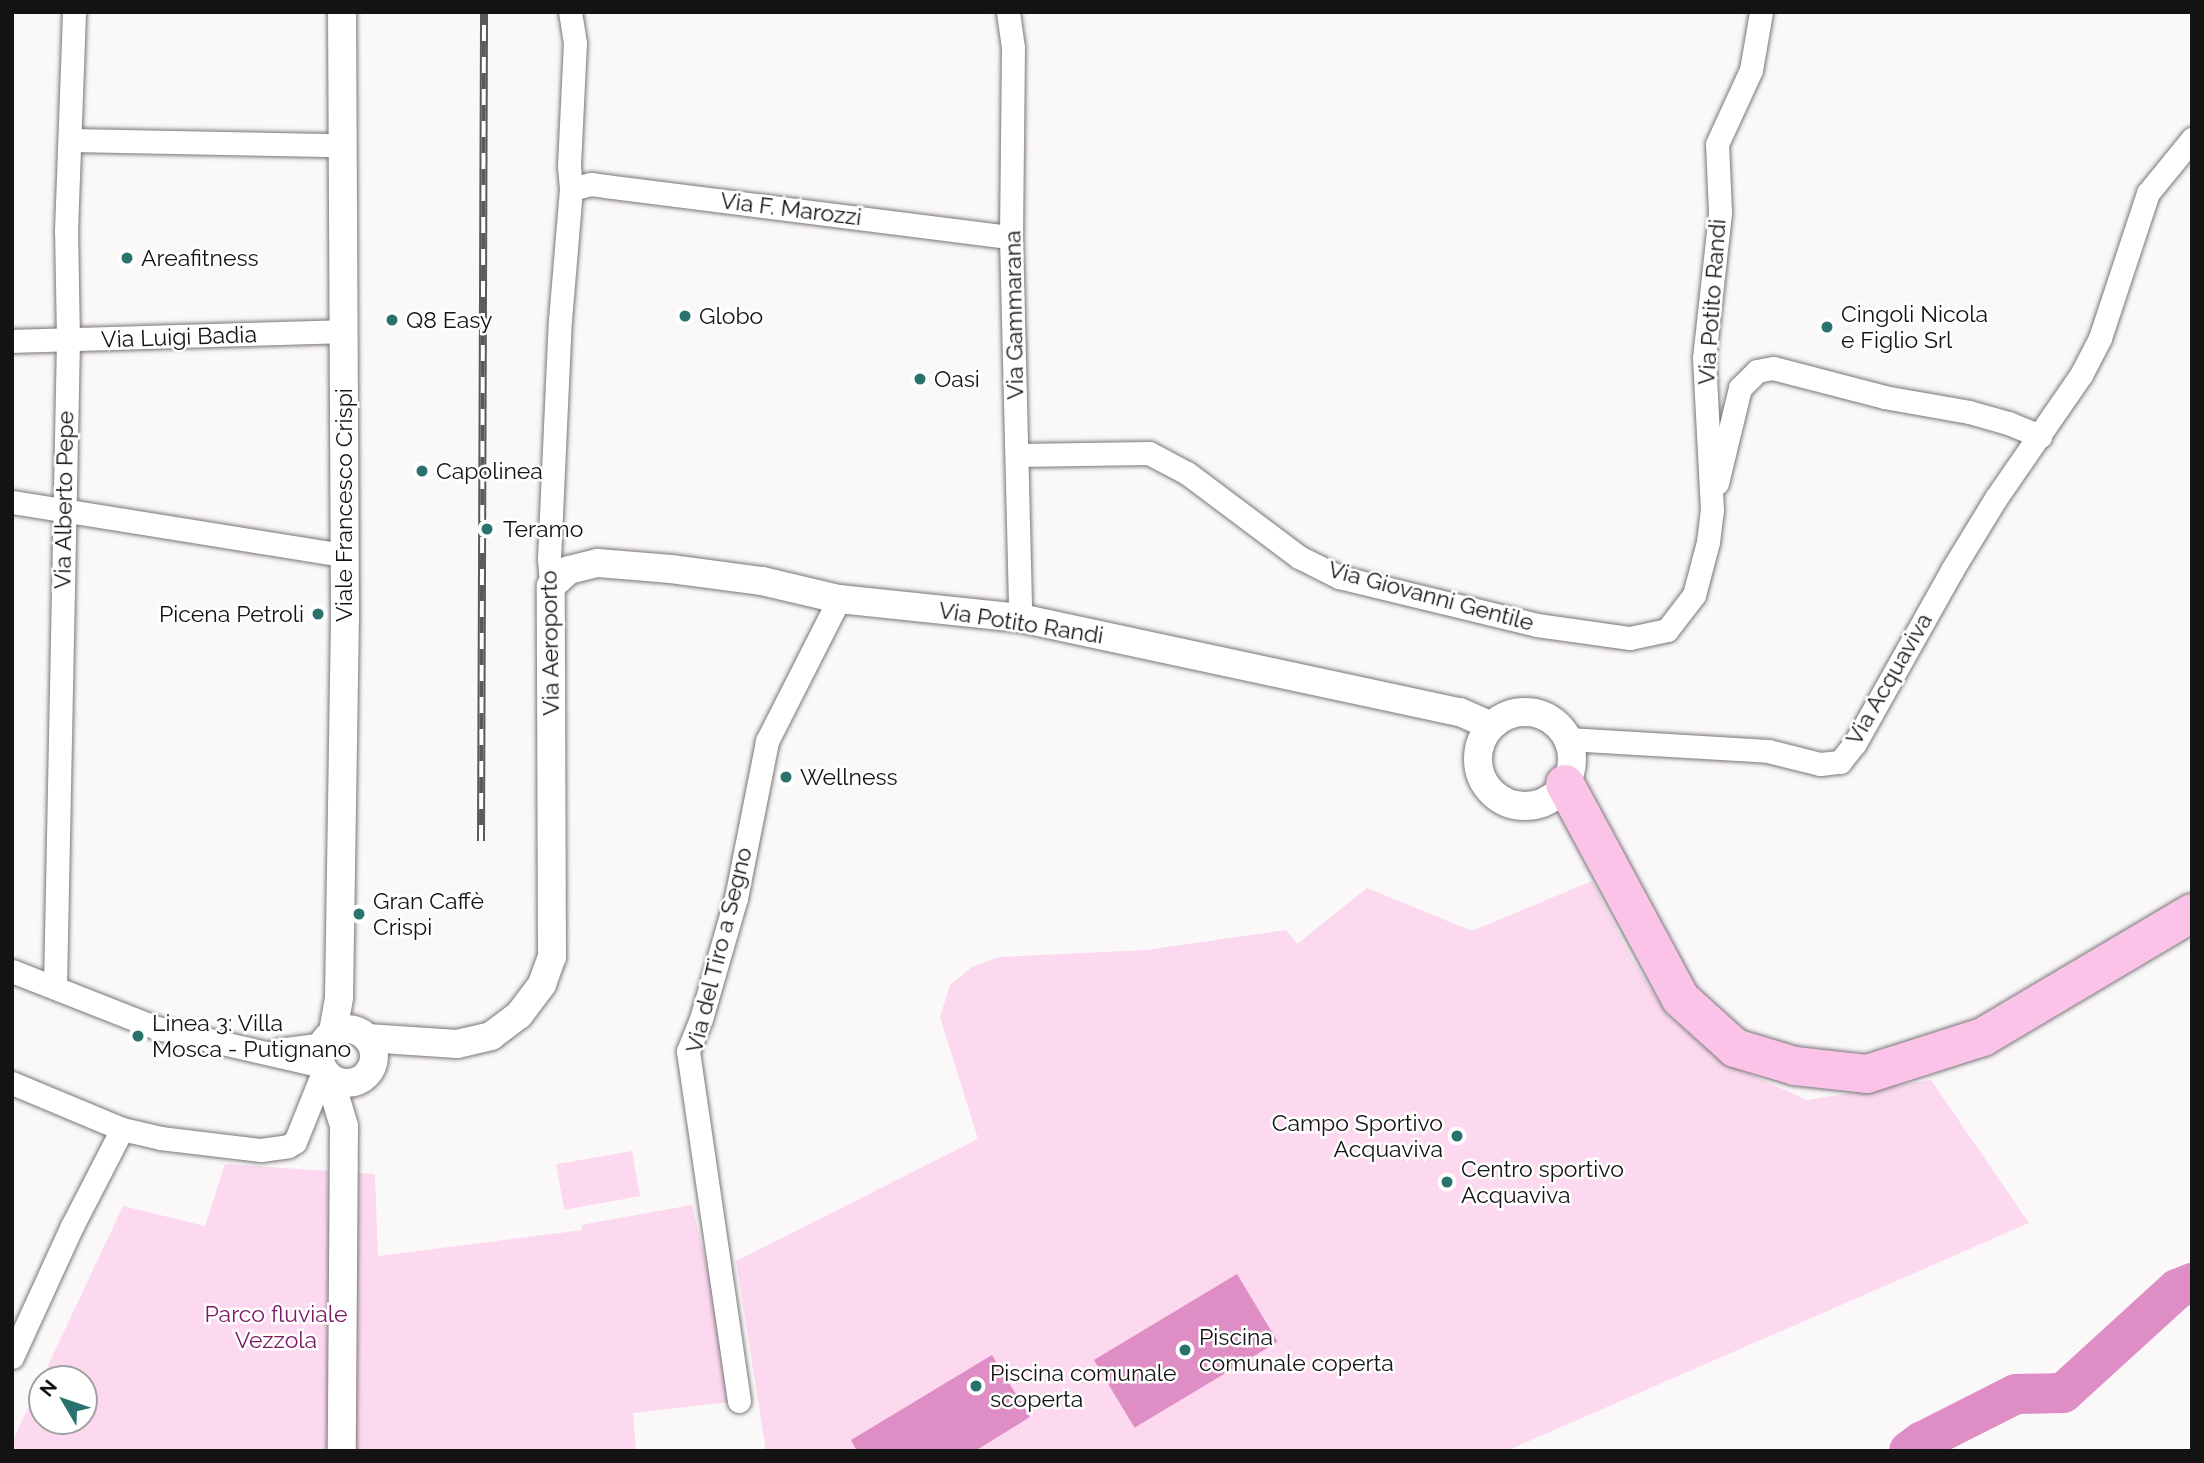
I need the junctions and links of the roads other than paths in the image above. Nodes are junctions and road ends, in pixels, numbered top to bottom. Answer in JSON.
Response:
{"nodes":[{"id":1,"x":74,"y":12,"type":"edge"},
{"id":2,"x":342,"y":12,"type":"edge"},
{"id":3,"x":570,"y":12,"type":"edge"},
{"id":4,"x":1007,"y":12,"type":"edge"},
{"id":5,"x":1762,"y":12,"type":"edge"},
{"id":6,"x":2192,"y":139,"type":"edge"},
{"id":7,"x":70,"y":140,"type":"junction"},
{"id":8,"x":340,"y":145,"type":"junction"},
{"id":9,"x":571,"y":189,"type":"junction"},
{"id":10,"x":1011,"y":237,"type":"junction"},
{"id":11,"x":345,"y":331,"type":"junction"},
{"id":12,"x":12,"y":341,"type":"edge"},
{"id":13,"x":68,"y":341,"type":"junction"},
{"id":14,"x":2040,"y":436,"type":"junction"},
{"id":15,"x":1018,"y":455,"type":"junction"},
{"id":16,"x":12,"y":502,"type":"edge"},
{"id":17,"x":64,"y":509,"type":"junction"},
{"id":18,"x":1712,"y":510,"type":"junction"},
{"id":19,"x":343,"y":555,"type":"junction"},
{"id":20,"x":551,"y":586,"type":"junction"},
{"id":21,"x":839,"y":598,"type":"junction"},
{"id":22,"x":1020,"y":618,"type":"junction"},
{"id":23,"x":1667,"y":631,"type":"joint"},
{"id":24,"x":1491,"y":726,"type":"junction"},
{"id":25,"x":1568,"y":739,"type":"junction"},
{"id":26,"x":1565,"y":784,"type":"junction"},
{"id":27,"x":2192,"y":913,"type":"edge"},
{"id":28,"x":12,"y":971,"type":"edge"},
{"id":29,"x":55,"y":987,"type":"junction"},
{"id":30,"x":401,"y":1042,"type":"junction"},
{"id":31,"x":336,"y":1051,"type":"junction"},
{"id":32,"x":364,"y":1075,"type":"junction"},
{"id":33,"x":12,"y":1083,"type":"edge"},
{"id":34,"x":344,"y":1126,"type":"junction"},
{"id":35,"x":122,"y":1129,"type":"junction"},
{"id":36,"x":12,"y":1357,"type":"edge"},
{"id":37,"x":739,"y":1401,"type":"dead end"},
{"id":38,"x":342,"y":1451,"type":"edge"}],
"edges":[{"from":1,"to":7,"type":"street","name":"Via Alberto Pepe"},
{"from":2,"to":8,"type":"street","name":"Viale Francesco Crispi"},
{"from":3,"to":9,"type":"street","name":"Via Aeroporto"},
{"from":4,"to":10,"type":"street","name":"Via Gammarana"},
{"from":5,"to":18,"type":"street","name":"Via Potito Randi"},
{"from":6,"to":14,"type":"street","name":"Via Acquaviva"},
{"from":7,"to":8,"type":"street"},
{"from":7,"to":13,"type":"street","name":"Via Alberto Pepe"},
{"from":8,"to":11,"type":"street","name":"Viale Francesco Crispi"},
{"from":9,"to":10,"type":"street","name":"Via F. Marozzi"},
{"from":9,"to":20,"type":"street","name":"Via Aeroporto"},
{"from":10,"to":15,"type":"street","name":"Via Gammarana"},
{"from":11,"to":13,"type":"street","name":"Via Luigi Badia"},
{"from":11,"to":19,"type":"street","name":"Viale Francesco Crispi"},
{"from":12,"to":13,"type":"street","name":"Via Luigi Badia"},
{"from":13,"to":17,"type":"street","name":"Via Alberto Pepe"},
{"from":14,"to":18,"type":"street"},
{"from":14,"to":25,"type":"street","name":"Via Acquaviva"},
{"from":15,"to":22,"type":"street","name":"Via Gammarana"},
{"from":15,"to":23,"type":"street","name":"Via Giovanni Gentile"},
{"from":16,"to":17,"type":"street"},
{"from":17,"to":19,"type":"street"},
{"from":17,"to":29,"type":"street","name":"Via Alberto Pepe"},
{"from":18,"to":23,"type":"street","name":"Via Potito Randi"},
{"from":19,"to":31,"type":"street","name":"Viale Francesco Crispi"},
{"from":20,"to":21,"type":"street","name":"Via Potito Randi"},
{"from":20,"to":30,"type":"street","name":"Via Aeroporto"},
{"from":21,"to":22,"type":"street","name":"Via Potito Randi"},
{"from":21,"to":37,"type":"street","name":"Via del Tiro a Segno"},
{"from":22,"to":24,"type":"street","name":"Via Potito Randi"},
{"from":24,"to":25,"type":"street"},
{"from":24,"to":26,"type":"street"},
{"from":25,"to":26,"type":"street"},
{"from":26,"to":27,"type":"highway"},
{"from":28,"to":29,"type":"street"},
{"from":29,"to":31,"type":"street"},
{"from":30,"to":31,"type":"street","name":"Via Aeroporto"},
{"from":30,"to":32,"type":"street"},
{"from":31,"to":32,"type":"street"},
{"from":31,"to":32,"type":"street"},
{"from":31,"to":34,"type":"street"},
{"from":31,"to":35,"type":"street"},
{"from":32,"to":34,"type":"street"},
{"from":33,"to":35,"type":"street"},
{"from":34,"to":38,"type":"street"},
{"from":35,"to":36,"type":"street"}]}
